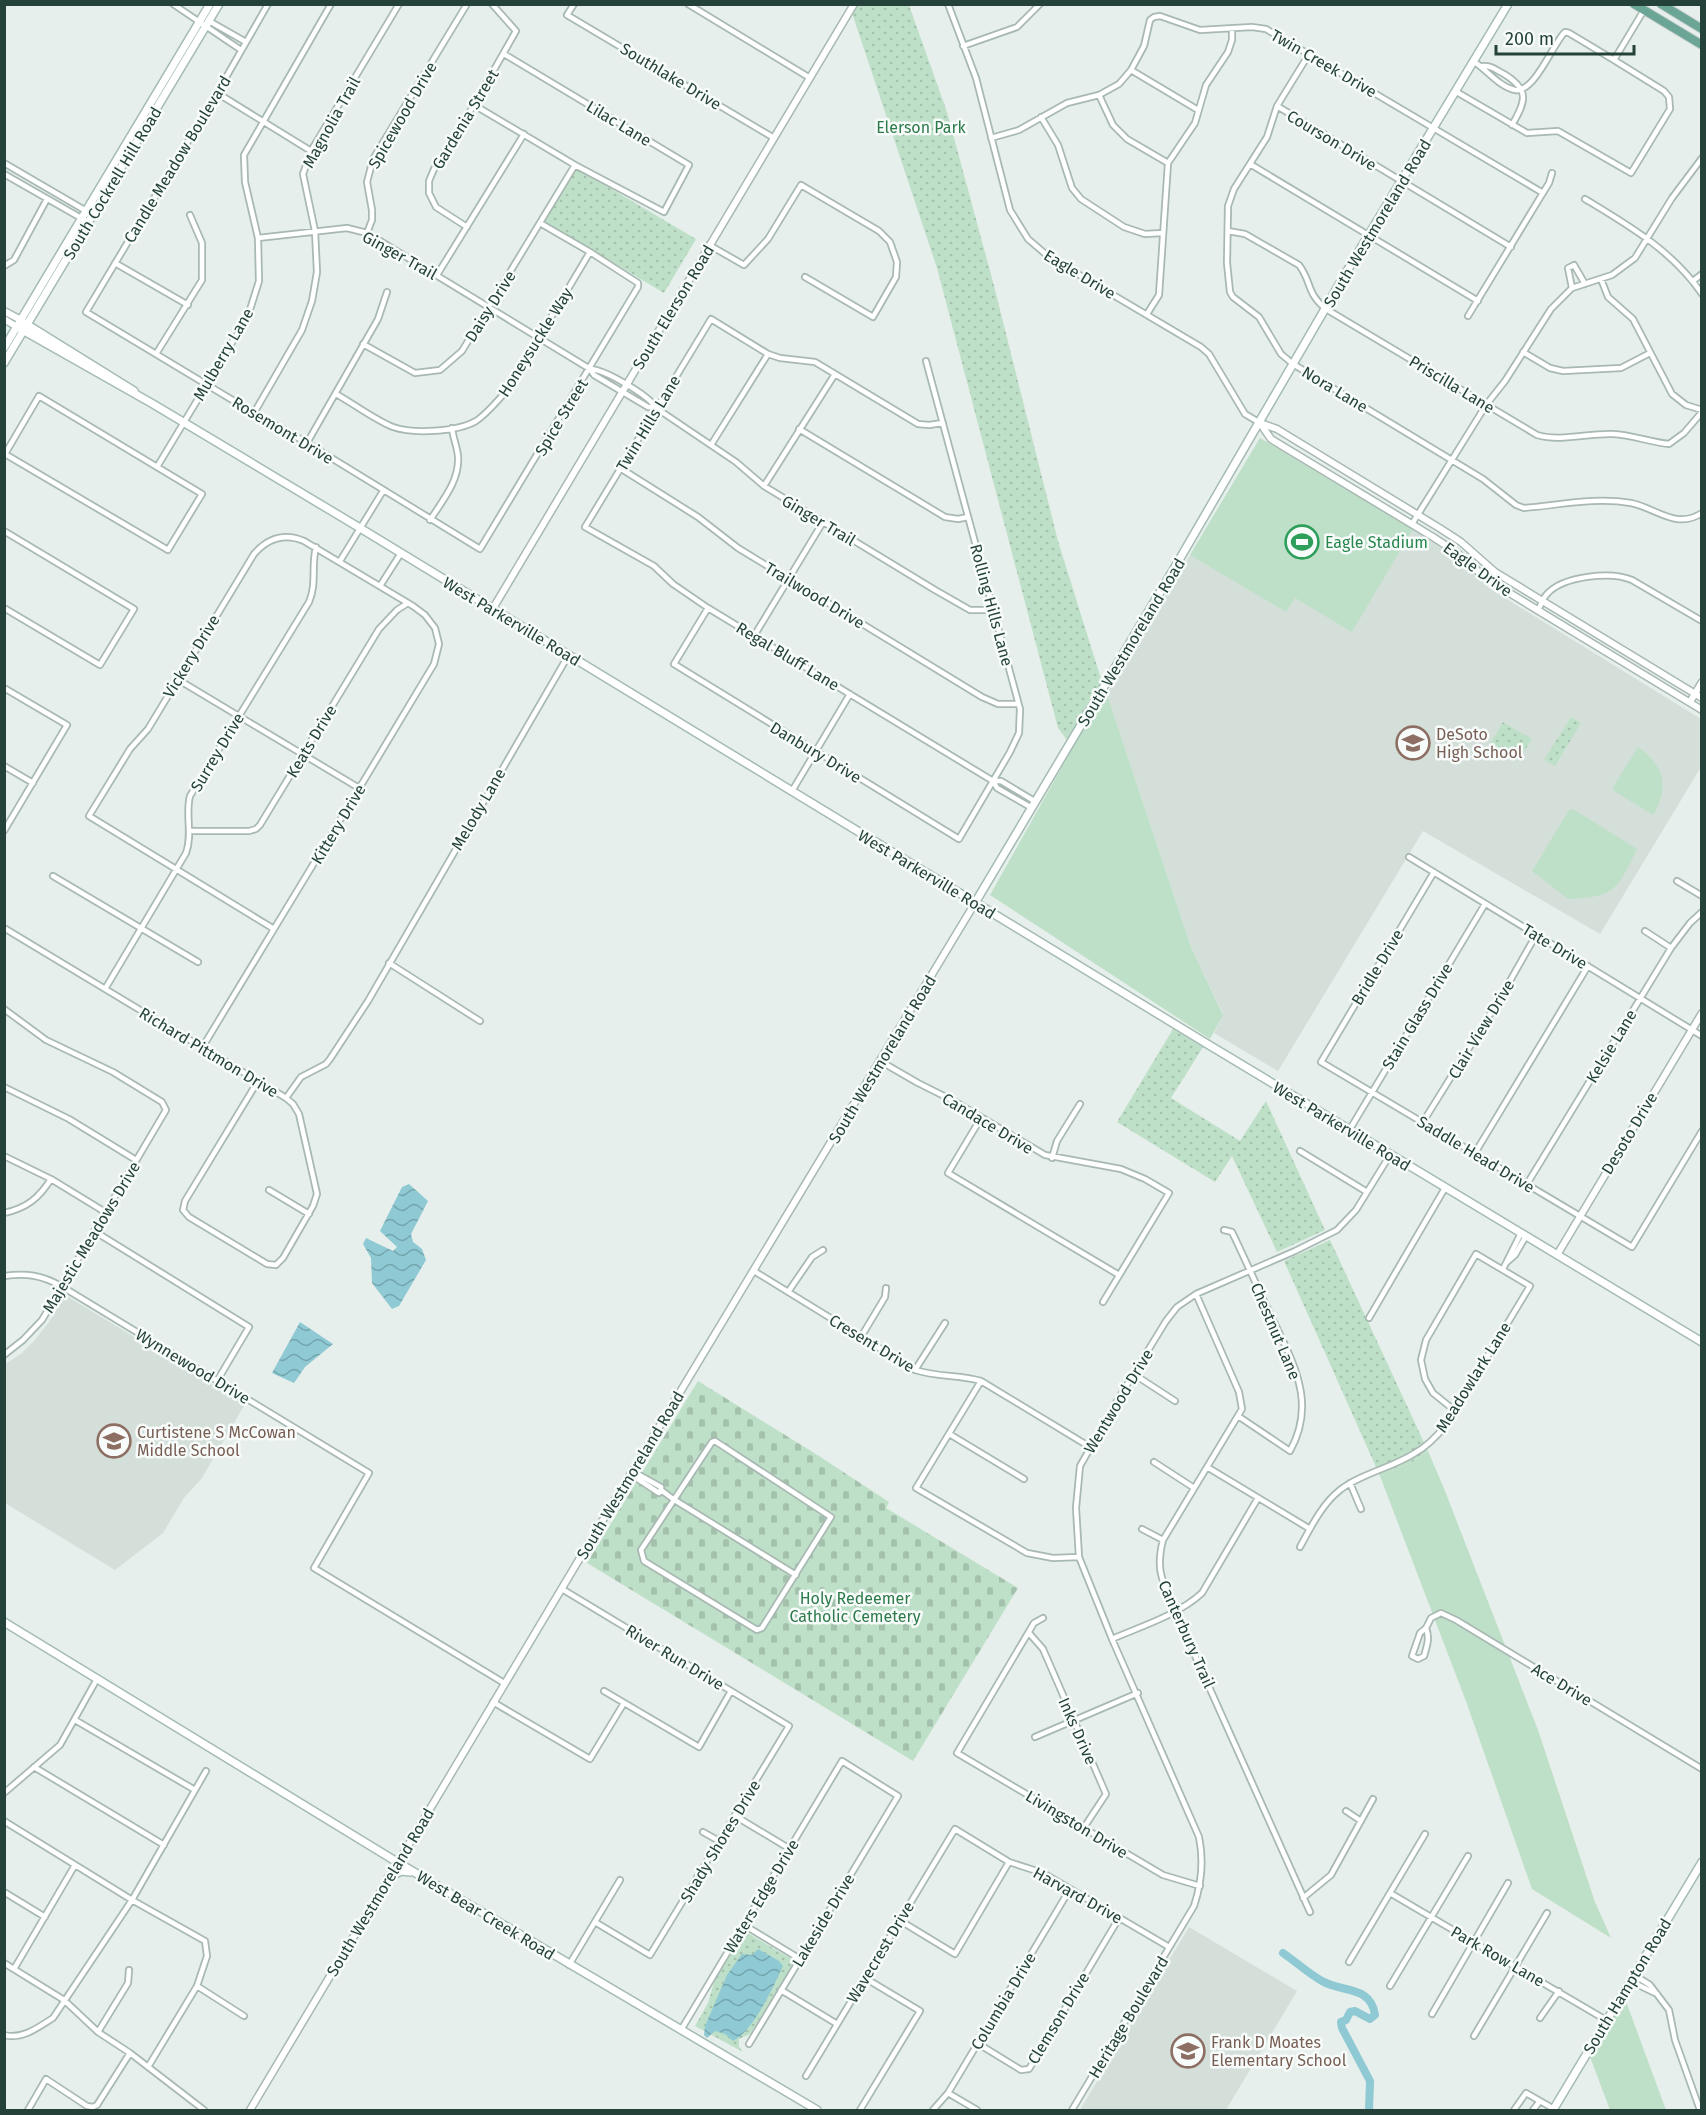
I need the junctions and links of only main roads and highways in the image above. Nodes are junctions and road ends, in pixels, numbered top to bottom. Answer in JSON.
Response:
{"nodes":[{"id":1,"x":210,"y":4,"type":"edge"},
{"id":2,"x":219,"y":4,"type":"edge"},
{"id":3,"x":1508,"y":4,"type":"edge"},
{"id":4,"x":1634,"y":4,"type":"edge"},
{"id":5,"x":1661,"y":4,"type":"edge"},
{"id":6,"x":1701,"y":28,"type":"edge"},
{"id":7,"x":1701,"y":45,"type":"edge"},
{"id":8,"x":142,"y":126,"type":"junction"},
{"id":9,"x":22,"y":325,"type":"junction"},
{"id":10,"x":4,"y":348,"type":"edge"},
{"id":11,"x":4,"y":363,"type":"edge"},
{"id":12,"x":975,"y":903,"type":"junction"},
{"id":13,"x":1701,"y":1342,"type":"edge"},
{"id":14,"x":4,"y":1622,"type":"edge"},
{"id":15,"x":1701,"y":1862,"type":"edge"},
{"id":16,"x":416,"y":1873,"type":"junction"},
{"id":17,"x":388,"y":1878,"type":"road end"},
{"id":18,"x":817,"y":2110,"type":"edge"},
{"id":19,"x":1553,"y":2110,"type":"edge"}],
"edges":[{"from":1,"to":8,"type":"main road","name":"South Cockrell Hill Road"},
{"from":2,"to":8,"type":"main road","name":"South Cockrell Hill Road"},
{"from":3,"to":12,"type":"main road","name":"South Westmoreland Road"},
{"from":4,"to":7,"type":"main road"},
{"from":5,"to":6,"type":"main road"},
{"from":8,"to":9,"type":"main road","name":"South Cockrell Hill Road"},
{"from":9,"to":10,"type":"main road","name":"South Cockrell Hill Road"},
{"from":9,"to":11,"type":"main road","name":"South Cockrell Hill Road"},
{"from":9,"to":12,"type":"main road","name":"West Parkerville Road"},
{"from":12,"to":13,"type":"main road","name":"West Parkerville Road"},
{"from":14,"to":16,"type":"main road","name":"West Bear Creek Road"},
{"from":15,"to":19,"type":"main road","name":"South Hampton Road"},
{"from":16,"to":17,"type":"main road"},
{"from":16,"to":18,"type":"main road","name":"West Bear Creek Road"}]}
